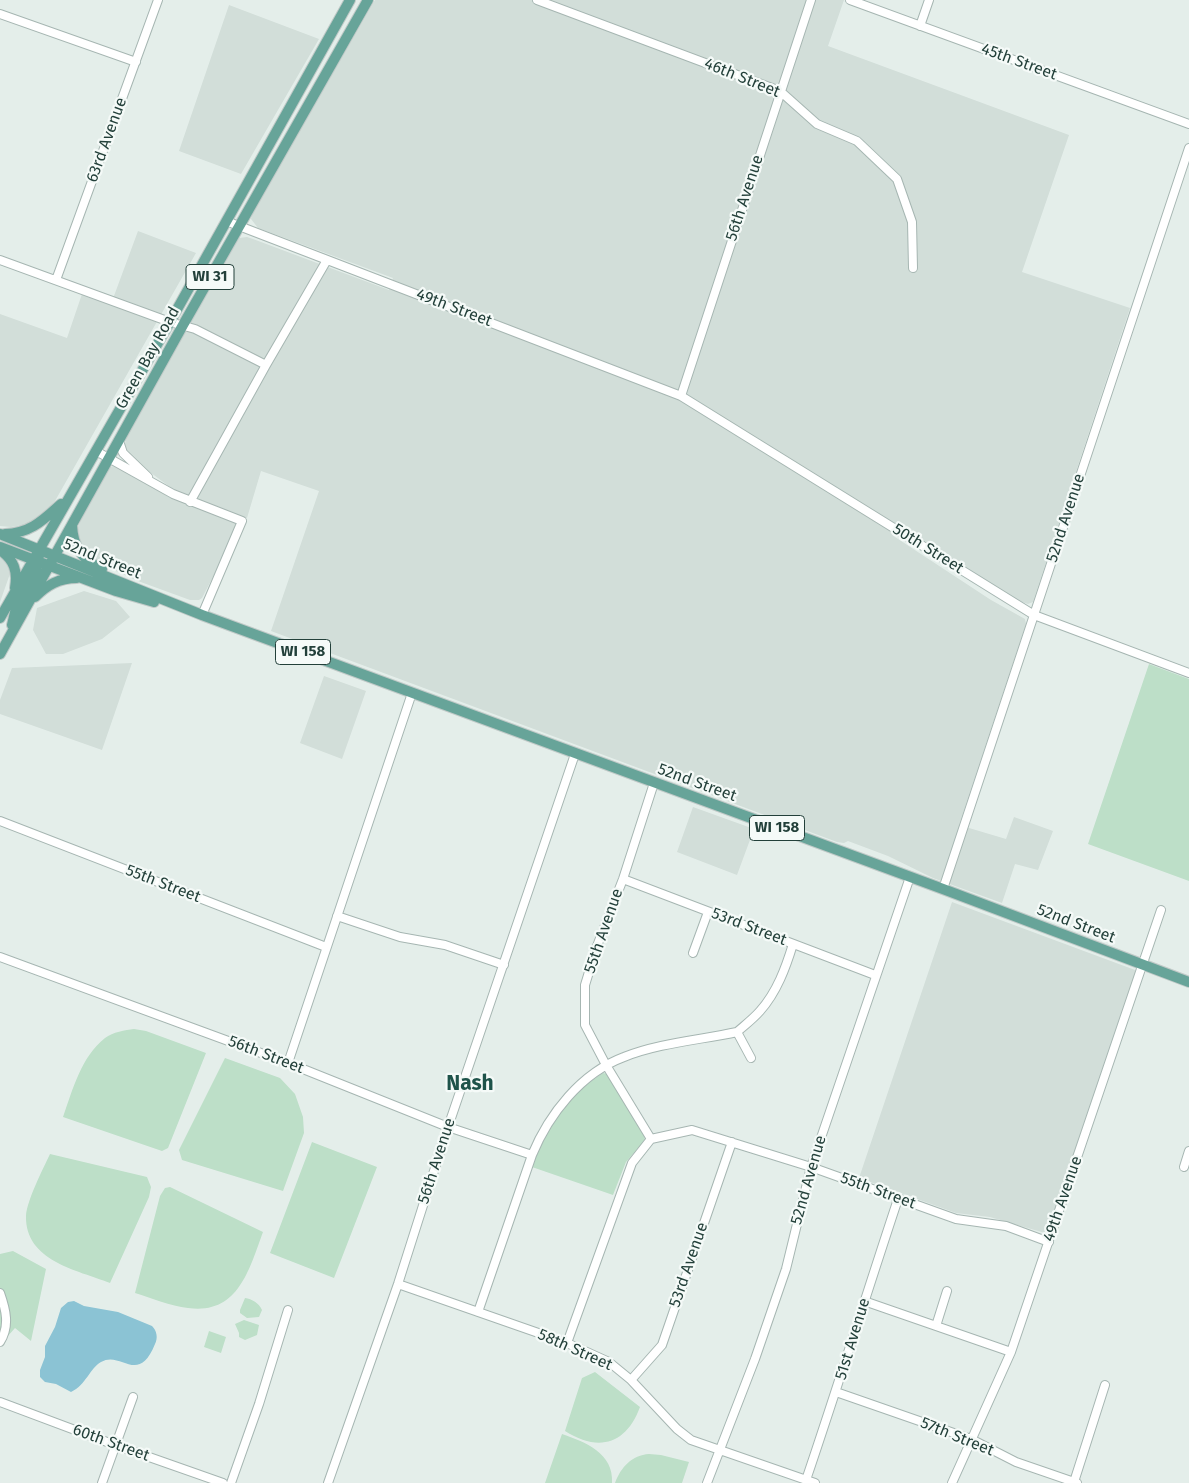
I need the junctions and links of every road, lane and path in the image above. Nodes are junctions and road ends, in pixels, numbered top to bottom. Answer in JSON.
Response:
{"nodes":[{"id":1,"x":158,"y":0,"type":"edge"},
{"id":2,"x":350,"y":0,"type":"edge"},
{"id":3,"x":368,"y":0,"type":"edge"},
{"id":4,"x":537,"y":0,"type":"edge"},
{"id":5,"x":811,"y":0,"type":"edge"},
{"id":6,"x":850,"y":0,"type":"edge"},
{"id":7,"x":929,"y":0,"type":"edge"},
{"id":8,"x":0,"y":14,"type":"edge"},
{"id":9,"x":920,"y":26,"type":"junction"},
{"id":10,"x":136,"y":62,"type":"junction"},
{"id":11,"x":780,"y":91,"type":"junction"},
{"id":12,"x":1189,"y":124,"type":"edge"},
{"id":13,"x":1189,"y":148,"type":"edge"},
{"id":14,"x":226,"y":221,"type":"junction"},
{"id":15,"x":239,"y":226,"type":"junction"},
{"id":16,"x":0,"y":260,"type":"edge"},
{"id":17,"x":327,"y":260,"type":"junction"},
{"id":18,"x":913,"y":268,"type":"dead end"},
{"id":19,"x":56,"y":280,"type":"junction"},
{"id":20,"x":170,"y":322,"type":"junction"},
{"id":21,"x":183,"y":325,"type":"junction"},
{"id":22,"x":266,"y":365,"type":"junction"},
{"id":23,"x":681,"y":396,"type":"junction"},
{"id":24,"x":119,"y":441,"type":"junction"},
{"id":25,"x":96,"y":451,"type":"junction"},
{"id":26,"x":109,"y":459,"type":"junction"},
{"id":27,"x":153,"y":482,"type":"junction"},
{"id":28,"x":69,"y":497,"type":"junction"},
{"id":29,"x":190,"y":502,"type":"junction"},
{"id":30,"x":72,"y":525,"type":"junction"},
{"id":31,"x":1,"y":534,"type":"edge"},
{"id":32,"x":0,"y":548,"type":"edge"},
{"id":33,"x":37,"y":557,"type":"junction"},
{"id":34,"x":52,"y":561,"type":"junction"},
{"id":35,"x":82,"y":578,"type":"junction"},
{"id":36,"x":140,"y":590,"type":"junction"},
{"id":37,"x":14,"y":592,"type":"junction"},
{"id":38,"x":26,"y":607,"type":"junction"},
{"id":39,"x":198,"y":613,"type":"junction"},
{"id":40,"x":1034,"y":615,"type":"junction"},
{"id":41,"x":0,"y":618,"type":"edge"},
{"id":42,"x":9,"y":638,"type":"junction"},
{"id":43,"x":0,"y":654,"type":"edge"},
{"id":44,"x":1189,"y":673,"type":"edge"},
{"id":45,"x":412,"y":692,"type":"junction"},
{"id":46,"x":575,"y":754,"type":"junction"},
{"id":47,"x":654,"y":783,"type":"junction"},
{"id":48,"x":0,"y":821,"type":"edge"},
{"id":49,"x":910,"y":877,"type":"junction"},
{"id":50,"x":623,"y":879,"type":"junction"},
{"id":51,"x":943,"y":889,"type":"junction"},
{"id":52,"x":1161,"y":910,"type":"dead end"},
{"id":53,"x":708,"y":912,"type":"junction"},
{"id":54,"x":336,"y":916,"type":"junction"},
{"id":55,"x":793,"y":944,"type":"junction"},
{"id":56,"x":326,"y":947,"type":"junction"},
{"id":57,"x":693,"y":953,"type":"dead end"},
{"id":58,"x":0,"y":957,"type":"edge"},
{"id":59,"x":504,"y":965,"type":"junction"},
{"id":60,"x":1142,"y":965,"type":"junction"},
{"id":61,"x":875,"y":975,"type":"junction"},
{"id":62,"x":1189,"y":982,"type":"edge"},
{"id":63,"x":737,"y":1032,"type":"junction"},
{"id":64,"x":751,"y":1058,"type":"dead end"},
{"id":65,"x":288,"y":1063,"type":"junction"},
{"id":66,"x":606,"y":1065,"type":"junction"},
{"id":67,"x":448,"y":1127,"type":"junction"},
{"id":68,"x":651,"y":1139,"type":"junction"},
{"id":69,"x":732,"y":1142,"type":"junction"},
{"id":70,"x":1189,"y":1151,"type":"edge"},
{"id":71,"x":532,"y":1155,"type":"junction"},
{"id":72,"x":811,"y":1167,"type":"junction"},
{"id":73,"x":1184,"y":1167,"type":"dead end"},
{"id":74,"x":898,"y":1199,"type":"junction"},
{"id":75,"x":1049,"y":1242,"type":"junction"},
{"id":76,"x":398,"y":1284,"type":"junction"},
{"id":77,"x":947,"y":1291,"type":"dead end"},
{"id":78,"x":0,"y":1293,"type":"edge"},
{"id":79,"x":864,"y":1301,"type":"junction"},
{"id":80,"x":288,"y":1310,"type":"dead end"},
{"id":81,"x":478,"y":1312,"type":"junction"},
{"id":82,"x":936,"y":1326,"type":"junction"},
{"id":83,"x":0,"y":1342,"type":"edge"},
{"id":84,"x":567,"y":1343,"type":"junction"},
{"id":85,"x":1012,"y":1352,"type":"junction"},
{"id":86,"x":631,"y":1380,"type":"junction"},
{"id":87,"x":1105,"y":1385,"type":"dead end"},
{"id":88,"x":836,"y":1392,"type":"junction"},
{"id":89,"x":133,"y":1397,"type":"dead end"},
{"id":90,"x":0,"y":1402,"type":"edge"},
{"id":91,"x":970,"y":1439,"type":"junction"},
{"id":92,"x":115,"y":1445,"type":"junction"},
{"id":93,"x":719,"y":1450,"type":"junction"},
{"id":94,"x":806,"y":1480,"type":"junction"},
{"id":95,"x":102,"y":1483,"type":"edge"},
{"id":96,"x":223,"y":1483,"type":"edge"},
{"id":97,"x":231,"y":1483,"type":"edge"},
{"id":98,"x":328,"y":1483,"type":"edge"},
{"id":99,"x":707,"y":1483,"type":"edge"},
{"id":100,"x":815,"y":1483,"type":"edge"},
{"id":101,"x":952,"y":1483,"type":"edge"},
{"id":102,"x":1076,"y":1483,"type":"edge"}],
"edges":[{"from":1,"to":10,"type":"street","name":"63rd Avenue"},
{"from":2,"to":14,"type":"main road","name":"Green Bay Road","number":"WI 31"},
{"from":3,"to":15,"type":"main road","name":"Green Bay Road","number":"WI 31"},
{"from":4,"to":11,"type":"street","name":"46th Street"},
{"from":5,"to":11,"type":"street","name":"56th Avenue"},
{"from":6,"to":9,"type":"street","name":"45th Street"},
{"from":7,"to":9,"type":"street"},
{"from":8,"to":10,"type":"street"},
{"from":9,"to":12,"type":"street","name":"45th Street"},
{"from":10,"to":19,"type":"street","name":"63rd Avenue"},
{"from":11,"to":18,"type":"street","name":"46th Street"},
{"from":11,"to":23,"type":"street","name":"56th Avenue"},
{"from":13,"to":40,"type":"street","name":"52nd Avenue"},
{"from":14,"to":15,"type":"street","name":"49th Street"},
{"from":14,"to":20,"type":"main road","name":"Green Bay Road","number":"WI 31"},
{"from":15,"to":17,"type":"street","name":"49th Street"},
{"from":15,"to":21,"type":"main road","name":"Green Bay Road","number":"WI 31"},
{"from":16,"to":19,"type":"street"},
{"from":17,"to":22,"type":"street"},
{"from":17,"to":23,"type":"street","name":"49th Street"},
{"from":19,"to":20,"type":"street"},
{"from":20,"to":21,"type":"street"},
{"from":20,"to":25,"type":"main road","name":"Green Bay Road","number":"WI 31"},
{"from":21,"to":22,"type":"street"},
{"from":21,"to":24,"type":"main road","name":"Green Bay Road","number":"WI 31"},
{"from":22,"to":29,"type":"street"},
{"from":23,"to":40,"type":"street","name":"50th Street"},
{"from":24,"to":26,"type":"main road","name":"Green Bay Road","number":"WI 31"},
{"from":24,"to":27,"type":"street"},
{"from":25,"to":26,"type":"street"},
{"from":25,"to":28,"type":"main road","name":"Green Bay Road","number":"WI 31"},
{"from":26,"to":27,"type":"street"},
{"from":26,"to":30,"type":"main road","name":"Green Bay Road","number":"WI 31"},
{"from":27,"to":29,"type":"street"},
{"from":28,"to":31,"type":"main road"},
{"from":28,"to":33,"type":"main road","name":"Green Bay Road","number":"WI 31"},
{"from":29,"to":39,"type":"street"},
{"from":30,"to":34,"type":"main road","name":"Green Bay Road","number":"WI 31"},
{"from":30,"to":36,"type":"main road"},
{"from":31,"to":33,"type":"main road","name":"52nd Street","number":"WI 158"},
{"from":32,"to":33,"type":"main road","name":"52nd Street","number":"WI 158"},
{"from":32,"to":37,"type":"main road"},
{"from":33,"to":34,"type":"main road","name":"52nd Street","number":"WI 158"},
{"from":33,"to":37,"type":"main road","name":"Green Bay Road","number":"WI 31"},
{"from":33,"to":42,"type":"main road"},
{"from":34,"to":35,"type":"main road","name":"52nd Street","number":"WI 158"},
{"from":34,"to":36,"type":"main road","name":"52nd Street","number":"WI 158"},
{"from":34,"to":38,"type":"main road","name":"Green Bay Road","number":"WI 31"},
{"from":35,"to":38,"type":"main road"},
{"from":35,"to":39,"type":"main road","name":"52nd Street","number":"WI 158"},
{"from":36,"to":39,"type":"main road","name":"52nd Street","number":"WI 158"},
{"from":37,"to":41,"type":"main road","name":"Green Bay Road","number":"WI 31"},
{"from":38,"to":42,"type":"main road","name":"Green Bay Road","number":"WI 31"},
{"from":39,"to":45,"type":"main road","name":"52nd Street","number":"WI 158"},
{"from":40,"to":44,"type":"street","name":"50th Street"},
{"from":40,"to":51,"type":"street","name":"52nd Avenue"},
{"from":42,"to":43,"type":"main road","name":"Green Bay Road","number":"WI 31"},
{"from":45,"to":46,"type":"main road","name":"52nd Street","number":"WI 158"},
{"from":45,"to":54,"type":"street"},
{"from":46,"to":47,"type":"main road","name":"52nd Street","number":"WI 158"},
{"from":46,"to":59,"type":"street","name":"56th Avenue"},
{"from":47,"to":49,"type":"main road","name":"52nd Street","number":"WI 158"},
{"from":47,"to":50,"type":"street","name":"55th Avenue"},
{"from":48,"to":56,"type":"street","name":"55th Street"},
{"from":49,"to":51,"type":"main road","name":"52nd Street","number":"WI 158"},
{"from":49,"to":61,"type":"street","name":"52nd Avenue"},
{"from":50,"to":53,"type":"street","name":"53rd Street"},
{"from":50,"to":66,"type":"street","name":"55th Avenue"},
{"from":51,"to":60,"type":"main road","name":"52nd Street","number":"WI 158"},
{"from":52,"to":60,"type":"street","name":"49th Avenue"},
{"from":53,"to":55,"type":"street","name":"53rd Street"},
{"from":53,"to":57,"type":"street"},
{"from":54,"to":56,"type":"street"},
{"from":54,"to":59,"type":"street"},
{"from":55,"to":61,"type":"street","name":"53rd Street"},
{"from":55,"to":63,"type":"street"},
{"from":56,"to":65,"type":"street"},
{"from":58,"to":65,"type":"street","name":"56th Street"},
{"from":59,"to":67,"type":"street","name":"56th Avenue"},
{"from":60,"to":62,"type":"main road","name":"52nd Street","number":"WI 158"},
{"from":60,"to":75,"type":"street","name":"49th Avenue"},
{"from":61,"to":72,"type":"street","name":"52nd Avenue"},
{"from":63,"to":64,"type":"street"},
{"from":63,"to":66,"type":"street"},
{"from":65,"to":67,"type":"street","name":"56th Street"},
{"from":66,"to":68,"type":"street","name":"55th Avenue"},
{"from":66,"to":71,"type":"street"},
{"from":67,"to":71,"type":"street","name":"56th Street"},
{"from":67,"to":76,"type":"street","name":"56th Avenue"},
{"from":68,"to":69,"type":"street","name":"55th Street"},
{"from":68,"to":84,"type":"street"},
{"from":69,"to":72,"type":"street","name":"55th Street"},
{"from":69,"to":86,"type":"street","name":"53rd Avenue"},
{"from":70,"to":73,"type":"street"},
{"from":71,"to":81,"type":"street"},
{"from":72,"to":74,"type":"street","name":"55th Street"},
{"from":72,"to":93,"type":"street","name":"52nd Avenue"},
{"from":74,"to":75,"type":"street","name":"55th Street"},
{"from":74,"to":79,"type":"street","name":"51st Avenue"},
{"from":75,"to":85,"type":"street","name":"49th Avenue"},
{"from":76,"to":81,"type":"street","name":"58th Street"},
{"from":76,"to":98,"type":"street","name":"56th Avenue"},
{"from":77,"to":82,"type":"street"},
{"from":78,"to":83,"type":"street"},
{"from":79,"to":82,"type":"street"},
{"from":79,"to":88,"type":"street","name":"51st Avenue"},
{"from":80,"to":97,"type":"street"},
{"from":81,"to":84,"type":"street","name":"58th Street"},
{"from":82,"to":85,"type":"street"},
{"from":84,"to":86,"type":"street","name":"58th Street"},
{"from":85,"to":91,"type":"street","name":"49th Avenue"},
{"from":86,"to":93,"type":"street","name":"58th Street"},
{"from":87,"to":102,"type":"street"},
{"from":88,"to":91,"type":"street","name":"57th Street"},
{"from":88,"to":94,"type":"street","name":"51st Avenue"},
{"from":89,"to":92,"type":"street"},
{"from":90,"to":92,"type":"street","name":"60th Street"},
{"from":91,"to":101,"type":"street","name":"49th Avenue"},
{"from":91,"to":102,"type":"street","name":"57th Street"},
{"from":92,"to":95,"type":"street"},
{"from":92,"to":96,"type":"street","name":"60th Street"},
{"from":93,"to":94,"type":"street","name":"58th Street"},
{"from":93,"to":99,"type":"street","name":"52nd Avenue"},
{"from":94,"to":100,"type":"street","name":"58th Street"}]}
